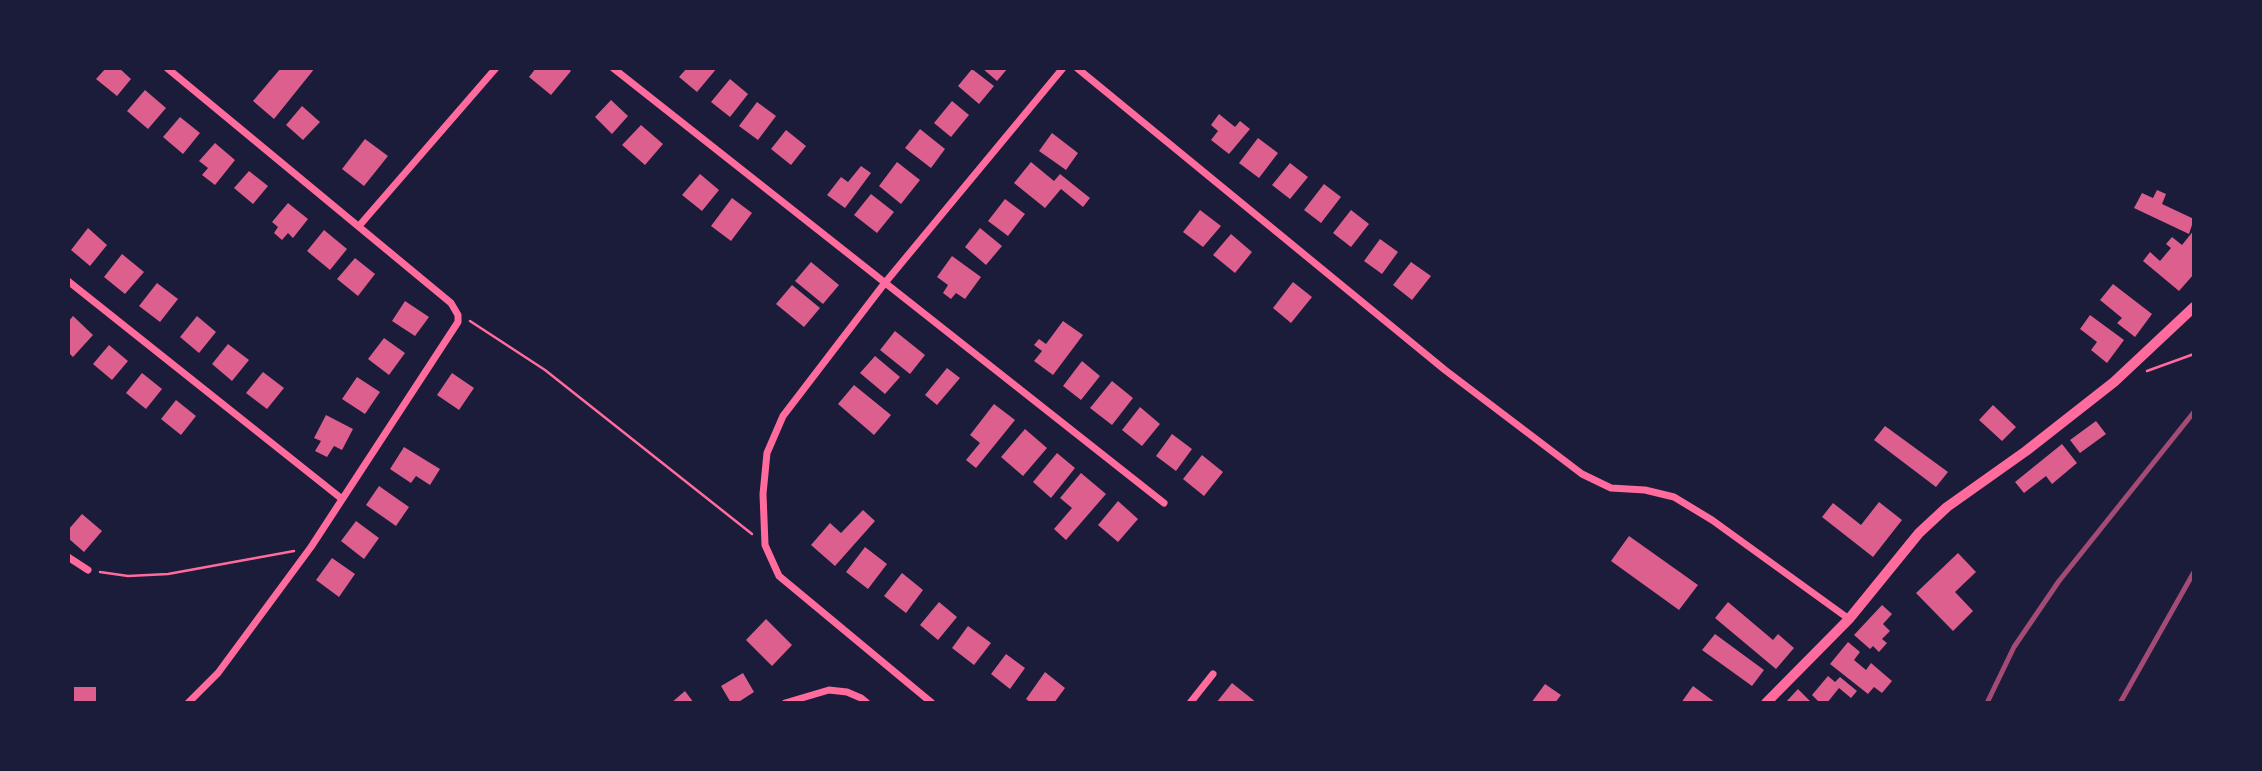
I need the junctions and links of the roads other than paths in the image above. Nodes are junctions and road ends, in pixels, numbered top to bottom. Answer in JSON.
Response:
{"nodes":[{"id":1,"x":167,"y":68,"type":"edge"},
{"id":2,"x":496,"y":68,"type":"edge"},
{"id":3,"x":613,"y":68,"type":"edge"},
{"id":4,"x":1063,"y":68,"type":"edge"},
{"id":5,"x":1077,"y":68,"type":"edge"},
{"id":6,"x":359,"y":226,"type":"junction"},
{"id":7,"x":68,"y":281,"type":"edge"},
{"id":8,"x":884,"y":284,"type":"junction"},
{"id":9,"x":2194,"y":307,"type":"edge"},
{"id":10,"x":342,"y":499,"type":"junction"},
{"id":11,"x":1164,"y":503,"type":"dead end"},
{"id":12,"x":68,"y":557,"type":"edge"},
{"id":13,"x":88,"y":570,"type":"road end"},
{"id":14,"x":1849,"y":619,"type":"junction"},
{"id":15,"x":1213,"y":674,"type":"dead end"},
{"id":16,"x":188,"y":703,"type":"edge"},
{"id":17,"x":785,"y":703,"type":"edge"},
{"id":18,"x":867,"y":703,"type":"edge"},
{"id":19,"x":932,"y":703,"type":"edge"},
{"id":20,"x":1191,"y":703,"type":"edge"},
{"id":21,"x":1766,"y":703,"type":"edge"}],
"edges":[{"from":1,"to":6,"type":"street"},
{"from":2,"to":6,"type":"street"},
{"from":3,"to":8,"type":"street"},
{"from":4,"to":8,"type":"street"},
{"from":5,"to":14,"type":"street"},
{"from":6,"to":10,"type":"street"},
{"from":7,"to":10,"type":"street"},
{"from":8,"to":11,"type":"street"},
{"from":8,"to":19,"type":"street"},
{"from":9,"to":14,"type":"street"},
{"from":10,"to":16,"type":"street"},
{"from":12,"to":13,"type":"street"},
{"from":14,"to":21,"type":"street"},
{"from":15,"to":20,"type":"street"},
{"from":17,"to":18,"type":"street"}]}
